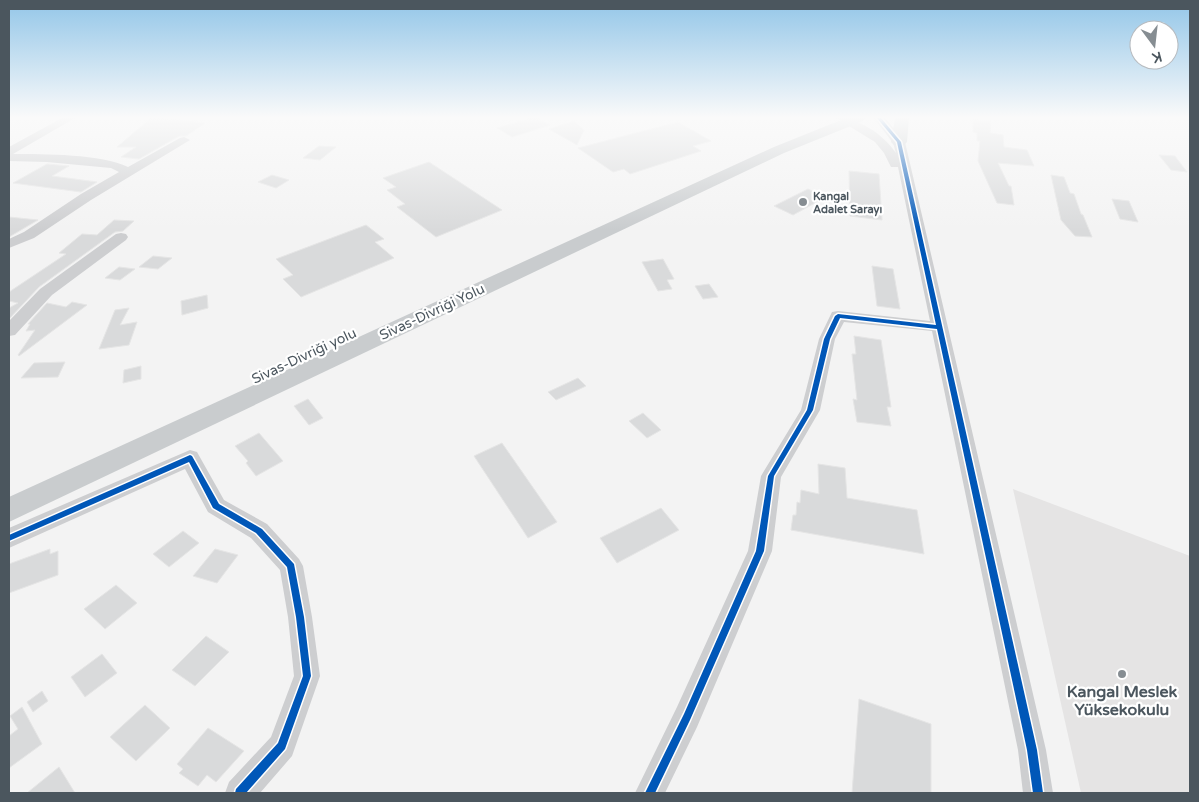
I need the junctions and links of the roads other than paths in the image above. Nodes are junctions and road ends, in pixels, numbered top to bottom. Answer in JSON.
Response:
{"nodes":[{"id":1,"x":157,"y":155,"type":"edge"},
{"id":2,"x":736,"y":155,"type":"edge"},
{"id":3,"x":767,"y":155,"type":"edge"},
{"id":4,"x":891,"y":155,"type":"edge"},
{"id":5,"x":902,"y":155,"type":"edge"},
{"id":6,"x":9,"y":158,"type":"edge"},
{"id":7,"x":128,"y":172,"type":"junction"},
{"id":8,"x":915,"y":217,"type":"junction"},
{"id":9,"x":121,"y":236,"type":"dead end"},
{"id":10,"x":9,"y":244,"type":"edge"},
{"id":11,"x":939,"y":327,"type":"junction"},
{"id":12,"x":9,"y":331,"type":"edge"},
{"id":13,"x":9,"y":491,"type":"edge"},
{"id":14,"x":9,"y":510,"type":"edge"},
{"id":15,"x":9,"y":538,"type":"edge"},
{"id":16,"x":240,"y":793,"type":"edge"},
{"id":17,"x":650,"y":793,"type":"edge"},
{"id":18,"x":1038,"y":793,"type":"edge"}],
"edges":[{"from":1,"to":7,"type":"street"},
{"from":2,"to":13,"type":"main road","name":"Sivas-Divriği yolu"},
{"from":3,"to":14,"type":"main road","name":"Sivas-Divriği Yolu"},
{"from":4,"to":8,"type":"street"},
{"from":5,"to":8,"type":"street"},
{"from":6,"to":7,"type":"street"},
{"from":7,"to":10,"type":"street"},
{"from":8,"to":11,"type":"street"},
{"from":9,"to":12,"type":"street"},
{"from":11,"to":17,"type":"street"},
{"from":11,"to":18,"type":"street"},
{"from":15,"to":16,"type":"street"}]}
